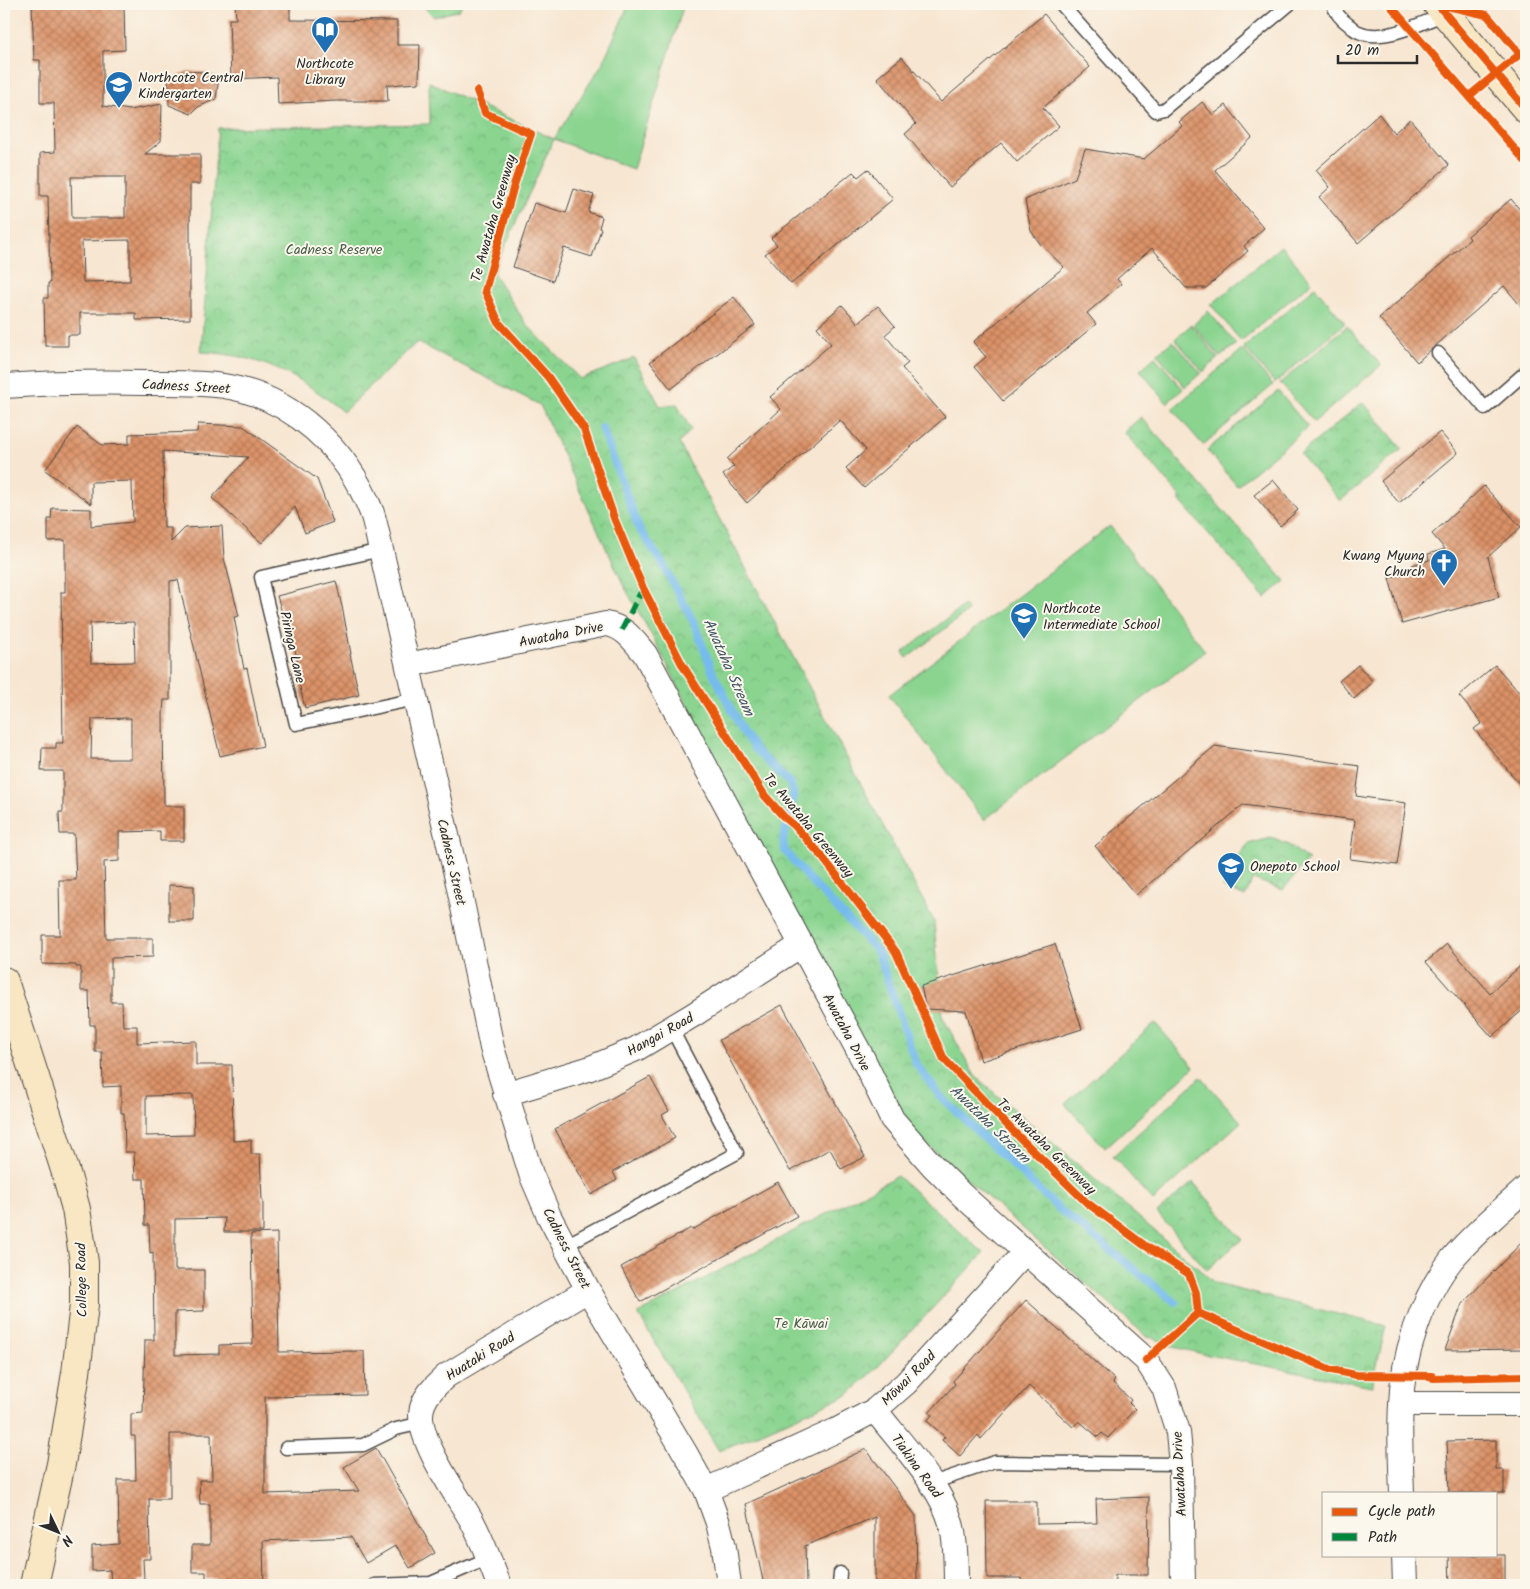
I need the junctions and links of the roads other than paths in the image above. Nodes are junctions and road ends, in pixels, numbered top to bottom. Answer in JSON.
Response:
{"nodes":[{"id":1,"x":1061,"y":4,"type":"edge"},
{"id":2,"x":1290,"y":4,"type":"edge"},
{"id":3,"x":1333,"y":4,"type":"edge"},
{"id":4,"x":1441,"y":9,"type":"edge"},
{"id":5,"x":1526,"y":109,"type":"edge"},
{"id":6,"x":1438,"y":353,"type":"dead end"},
{"id":7,"x":1526,"y":372,"type":"edge"},
{"id":8,"x":4,"y":386,"type":"edge"},
{"id":9,"x":381,"y":550,"type":"junction"},
{"id":10,"x":408,"y":665,"type":"junction"},
{"id":11,"x":416,"y":699,"type":"junction"},
{"id":12,"x":800,"y":945,"type":"junction"},
{"id":13,"x":4,"y":981,"type":"edge"},
{"id":14,"x":671,"y":1028,"type":"junction"},
{"id":15,"x":505,"y":1094,"type":"junction"},
{"id":16,"x":1526,"y":1188,"type":"edge"},
{"id":17,"x":564,"y":1246,"type":"junction"},
{"id":18,"x":1025,"y":1252,"type":"junction"},
{"id":19,"x":588,"y":1290,"type":"junction"},
{"id":20,"x":1400,"y":1404,"type":"junction"},
{"id":21,"x":1526,"y":1404,"type":"edge"},
{"id":22,"x":875,"y":1410,"type":"junction"},
{"id":23,"x":422,"y":1423,"type":"junction"},
{"id":24,"x":286,"y":1448,"type":"dead end"},
{"id":25,"x":1181,"y":1464,"type":"junction"},
{"id":26,"x":932,"y":1483,"type":"junction"},
{"id":27,"x":706,"y":1490,"type":"junction"},
{"id":28,"x":1402,"y":1492,"type":"edge"},
{"id":29,"x":1404,"y":1556,"type":"edge"},
{"id":30,"x":489,"y":1558,"type":"junction"},
{"id":31,"x":34,"y":1585,"type":"edge"},
{"id":32,"x":374,"y":1585,"type":"edge"},
{"id":33,"x":499,"y":1585,"type":"edge"},
{"id":34,"x":729,"y":1585,"type":"edge"},
{"id":35,"x":956,"y":1585,"type":"edge"},
{"id":36,"x":1183,"y":1585,"type":"edge"},
{"id":37,"x":1405,"y":1585,"type":"edge"}],
"edges":[{"from":1,"to":2,"type":"lane"},
{"from":3,"to":4,"type":"lane"},
{"from":4,"to":5,"type":"main road"},
{"from":6,"to":7,"type":"lane"},
{"from":8,"to":9,"type":"street","name":"Cadness Street"},
{"from":9,"to":10,"type":"street","name":"Cadness Street"},
{"from":9,"to":11,"type":"lane","name":"Piringa Lane"},
{"from":10,"to":11,"type":"street","name":"Cadness Street"},
{"from":10,"to":12,"type":"street","name":"Awataha Drive"},
{"from":11,"to":15,"type":"street","name":"Cadness Street"},
{"from":12,"to":14,"type":"street","name":"Hangai Road"},
{"from":12,"to":18,"type":"street","name":"Awataha Drive"},
{"from":13,"to":31,"type":"main road","name":"College Road"},
{"from":14,"to":15,"type":"street","name":"Hangai Road"},
{"from":14,"to":17,"type":"lane"},
{"from":15,"to":17,"type":"street","name":"Cadness Street"},
{"from":16,"to":20,"type":"street"},
{"from":17,"to":19,"type":"street","name":"Cadness Street"},
{"from":18,"to":22,"type":"street","name":"Mōwai Road"},
{"from":18,"to":25,"type":"street","name":"Awataha Drive"},
{"from":19,"to":23,"type":"street","name":"Huataki Road"},
{"from":19,"to":27,"type":"street","name":"Cadness Street"},
{"from":20,"to":21,"type":"street"},
{"from":20,"to":28,"type":"street"},
{"from":22,"to":26,"type":"street","name":"Tiakina Road"},
{"from":22,"to":27,"type":"street","name":"Mōwai Road"},
{"from":23,"to":24,"type":"lane"},
{"from":23,"to":30,"type":"street","name":"Huataki Road"},
{"from":25,"to":26,"type":"lane"},
{"from":25,"to":36,"type":"street","name":"Awataha Drive"},
{"from":26,"to":35,"type":"street","name":"Tiakina Road"},
{"from":27,"to":34,"type":"street","name":"Cadness Street"},
{"from":29,"to":37,"type":"street"},
{"from":30,"to":32,"type":"lane"},
{"from":30,"to":33,"type":"street","name":"Huataki Road"}]}
